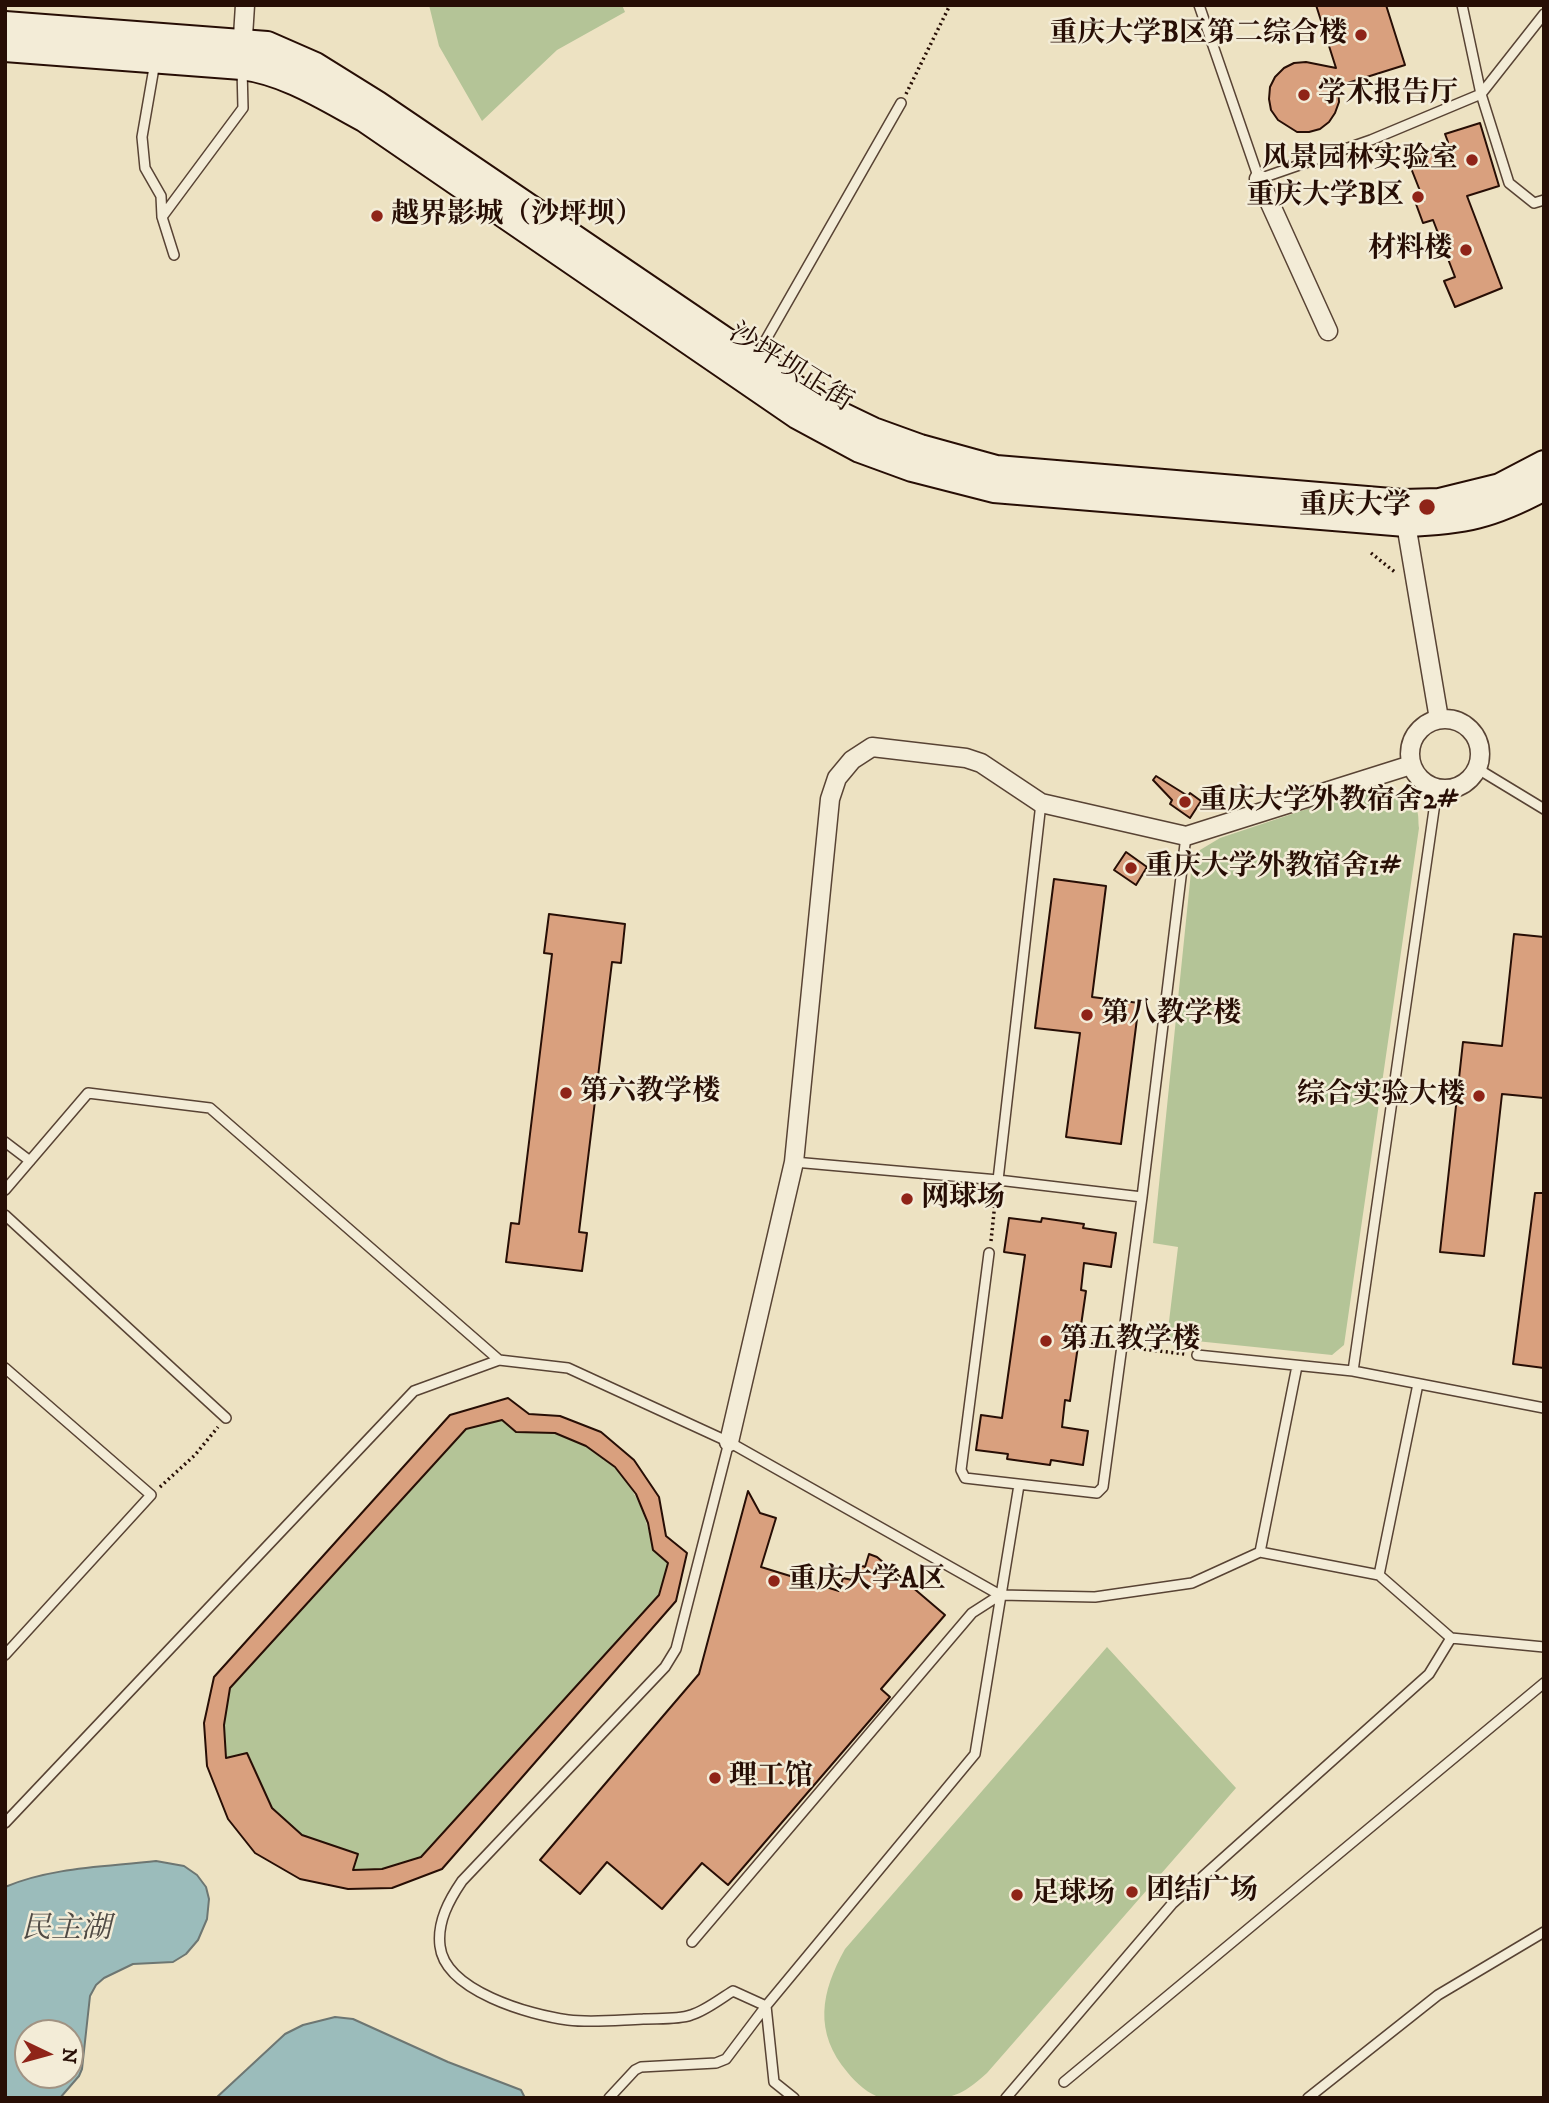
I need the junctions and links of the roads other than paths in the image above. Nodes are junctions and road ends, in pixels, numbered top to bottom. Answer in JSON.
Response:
{"nodes":[{"id":1,"x":245,"y":5,"type":"edge"},
{"id":2,"x":1199,"y":5,"type":"edge"},
{"id":3,"x":1462,"y":5,"type":"edge"},
{"id":4,"x":1544,"y":14,"type":"edge"},
{"id":5,"x":5,"y":25,"type":"edge"},
{"id":6,"x":5,"y":48,"type":"edge"},
{"id":7,"x":250,"y":51,"type":"junction"},
{"id":8,"x":155,"y":60,"type":"junction"},
{"id":9,"x":1481,"y":94,"type":"junction"},
{"id":10,"x":901,"y":103,"type":"road end"},
{"id":11,"x":1259,"y":179,"type":"junction"},
{"id":12,"x":1544,"y":200,"type":"edge"},
{"id":13,"x":162,"y":217,"type":"junction"},
{"id":14,"x":174,"y":255,"type":"dead end"},
{"id":15,"x":1328,"y":331,"type":"dead end"},
{"id":16,"x":754,"y":361,"type":"junction"},
{"id":17,"x":1544,"y":464,"type":"edge"},
{"id":18,"x":1544,"y":487,"type":"edge"},
{"id":19,"x":1405,"y":513,"type":"junction"},
{"id":20,"x":1439,"y":719,"type":"junction"},
{"id":21,"x":1411,"y":765,"type":"junction"},
{"id":22,"x":1478,"y":769,"type":"junction"},
{"id":23,"x":1437,"y":789,"type":"junction"},
{"id":24,"x":1041,"y":803,"type":"junction"},
{"id":25,"x":1544,"y":809,"type":"edge"},
{"id":26,"x":1186,"y":836,"type":"junction"},
{"id":27,"x":5,"y":1142,"type":"edge"},
{"id":28,"x":30,"y":1161,"type":"junction"},
{"id":29,"x":794,"y":1162,"type":"junction"},
{"id":30,"x":998,"y":1180,"type":"junction"},
{"id":31,"x":5,"y":1190,"type":"edge"},
{"id":32,"x":1142,"y":1197,"type":"junction"},
{"id":33,"x":5,"y":1215,"type":"edge"},
{"id":34,"x":989,"y":1253,"type":"road end"},
{"id":35,"x":1197,"y":1355,"type":"road end"},
{"id":36,"x":499,"y":1360,"type":"junction"},
{"id":37,"x":1297,"y":1366,"type":"junction"},
{"id":38,"x":5,"y":1368,"type":"edge"},
{"id":39,"x":1353,"y":1371,"type":"junction"},
{"id":40,"x":1419,"y":1384,"type":"junction"},
{"id":41,"x":1544,"y":1408,"type":"edge"},
{"id":42,"x":226,"y":1418,"type":"road end"},
{"id":43,"x":729,"y":1442,"type":"junction"},
{"id":44,"x":1019,"y":1485,"type":"junction"},
{"id":45,"x":1260,"y":1552,"type":"junction"},
{"id":46,"x":1379,"y":1575,"type":"junction"},
{"id":47,"x":1000,"y":1595,"type":"junction"},
{"id":48,"x":1451,"y":1638,"type":"junction"},
{"id":49,"x":1544,"y":1647,"type":"edge"},
{"id":50,"x":5,"y":1655,"type":"edge"},
{"id":51,"x":1544,"y":1683,"type":"edge"},
{"id":52,"x":5,"y":1823,"type":"edge"},
{"id":53,"x":1544,"y":1932,"type":"edge"},
{"id":54,"x":692,"y":1942,"type":"dead end"},
{"id":55,"x":766,"y":2006,"type":"junction"},
{"id":56,"x":1064,"y":2082,"type":"dead end"},
{"id":57,"x":609,"y":2098,"type":"edge"},
{"id":58,"x":794,"y":2098,"type":"edge"},
{"id":59,"x":1006,"y":2098,"type":"edge"},
{"id":60,"x":1308,"y":2098,"type":"edge"}],
"edges":[{"from":1,"to":7,"type":"street"},
{"from":2,"to":11,"type":"lane"},
{"from":3,"to":9,"type":"lane"},
{"from":4,"to":9,"type":"lane"},
{"from":5,"to":7,"type":"main road"},
{"from":6,"to":8,"type":"main road","name":"沙坪坝正街"},
{"from":7,"to":8,"type":"main road","name":"沙坪坝正街"},
{"from":7,"to":13,"type":"lane"},
{"from":7,"to":16,"type":"main road","name":"沙坪坝正街"},
{"from":7,"to":19,"type":"main road","name":"沙坪坝正街"},
{"from":8,"to":13,"type":"lane"},
{"from":9,"to":11,"type":"lane"},
{"from":9,"to":12,"type":"lane"},
{"from":10,"to":16,"type":"lane"},
{"from":11,"to":15,"type":"street"},
{"from":13,"to":14,"type":"lane"},
{"from":16,"to":19,"type":"main road","name":"沙坪坝正街"},
{"from":17,"to":19,"type":"main road"},
{"from":18,"to":19,"type":"main road"},
{"from":19,"to":20,"type":"street"},
{"from":20,"to":21,"type":"street"},
{"from":20,"to":22,"type":"street"},
{"from":21,"to":23,"type":"street"},
{"from":21,"to":26,"type":"street"},
{"from":22,"to":23,"type":"street"},
{"from":22,"to":25,"type":"lane"},
{"from":23,"to":39,"type":"lane"},
{"from":24,"to":26,"type":"street"},
{"from":24,"to":29,"type":"street"},
{"from":24,"to":30,"type":"lane"},
{"from":26,"to":32,"type":"lane"},
{"from":27,"to":28,"type":"lane"},
{"from":28,"to":31,"type":"lane"},
{"from":28,"to":36,"type":"lane"},
{"from":29,"to":30,"type":"lane"},
{"from":29,"to":43,"type":"street"},
{"from":30,"to":32,"type":"lane"},
{"from":32,"to":44,"type":"lane"},
{"from":33,"to":42,"type":"lane"},
{"from":34,"to":44,"type":"lane"},
{"from":35,"to":37,"type":"lane"},
{"from":36,"to":43,"type":"lane"},
{"from":36,"to":52,"type":"lane"},
{"from":37,"to":39,"type":"lane"},
{"from":37,"to":45,"type":"lane"},
{"from":38,"to":50,"type":"lane"},
{"from":39,"to":40,"type":"lane"},
{"from":40,"to":41,"type":"lane"},
{"from":40,"to":46,"type":"lane"},
{"from":43,"to":47,"type":"lane"},
{"from":43,"to":55,"type":"lane"},
{"from":44,"to":47,"type":"lane"},
{"from":45,"to":46,"type":"lane"},
{"from":45,"to":47,"type":"lane"},
{"from":46,"to":48,"type":"lane"},
{"from":47,"to":54,"type":"lane"},
{"from":47,"to":55,"type":"lane"},
{"from":48,"to":49,"type":"lane"},
{"from":48,"to":59,"type":"lane"},
{"from":51,"to":56,"type":"lane"},
{"from":53,"to":60,"type":"lane"},
{"from":55,"to":57,"type":"lane"},
{"from":55,"to":58,"type":"lane"}]}
